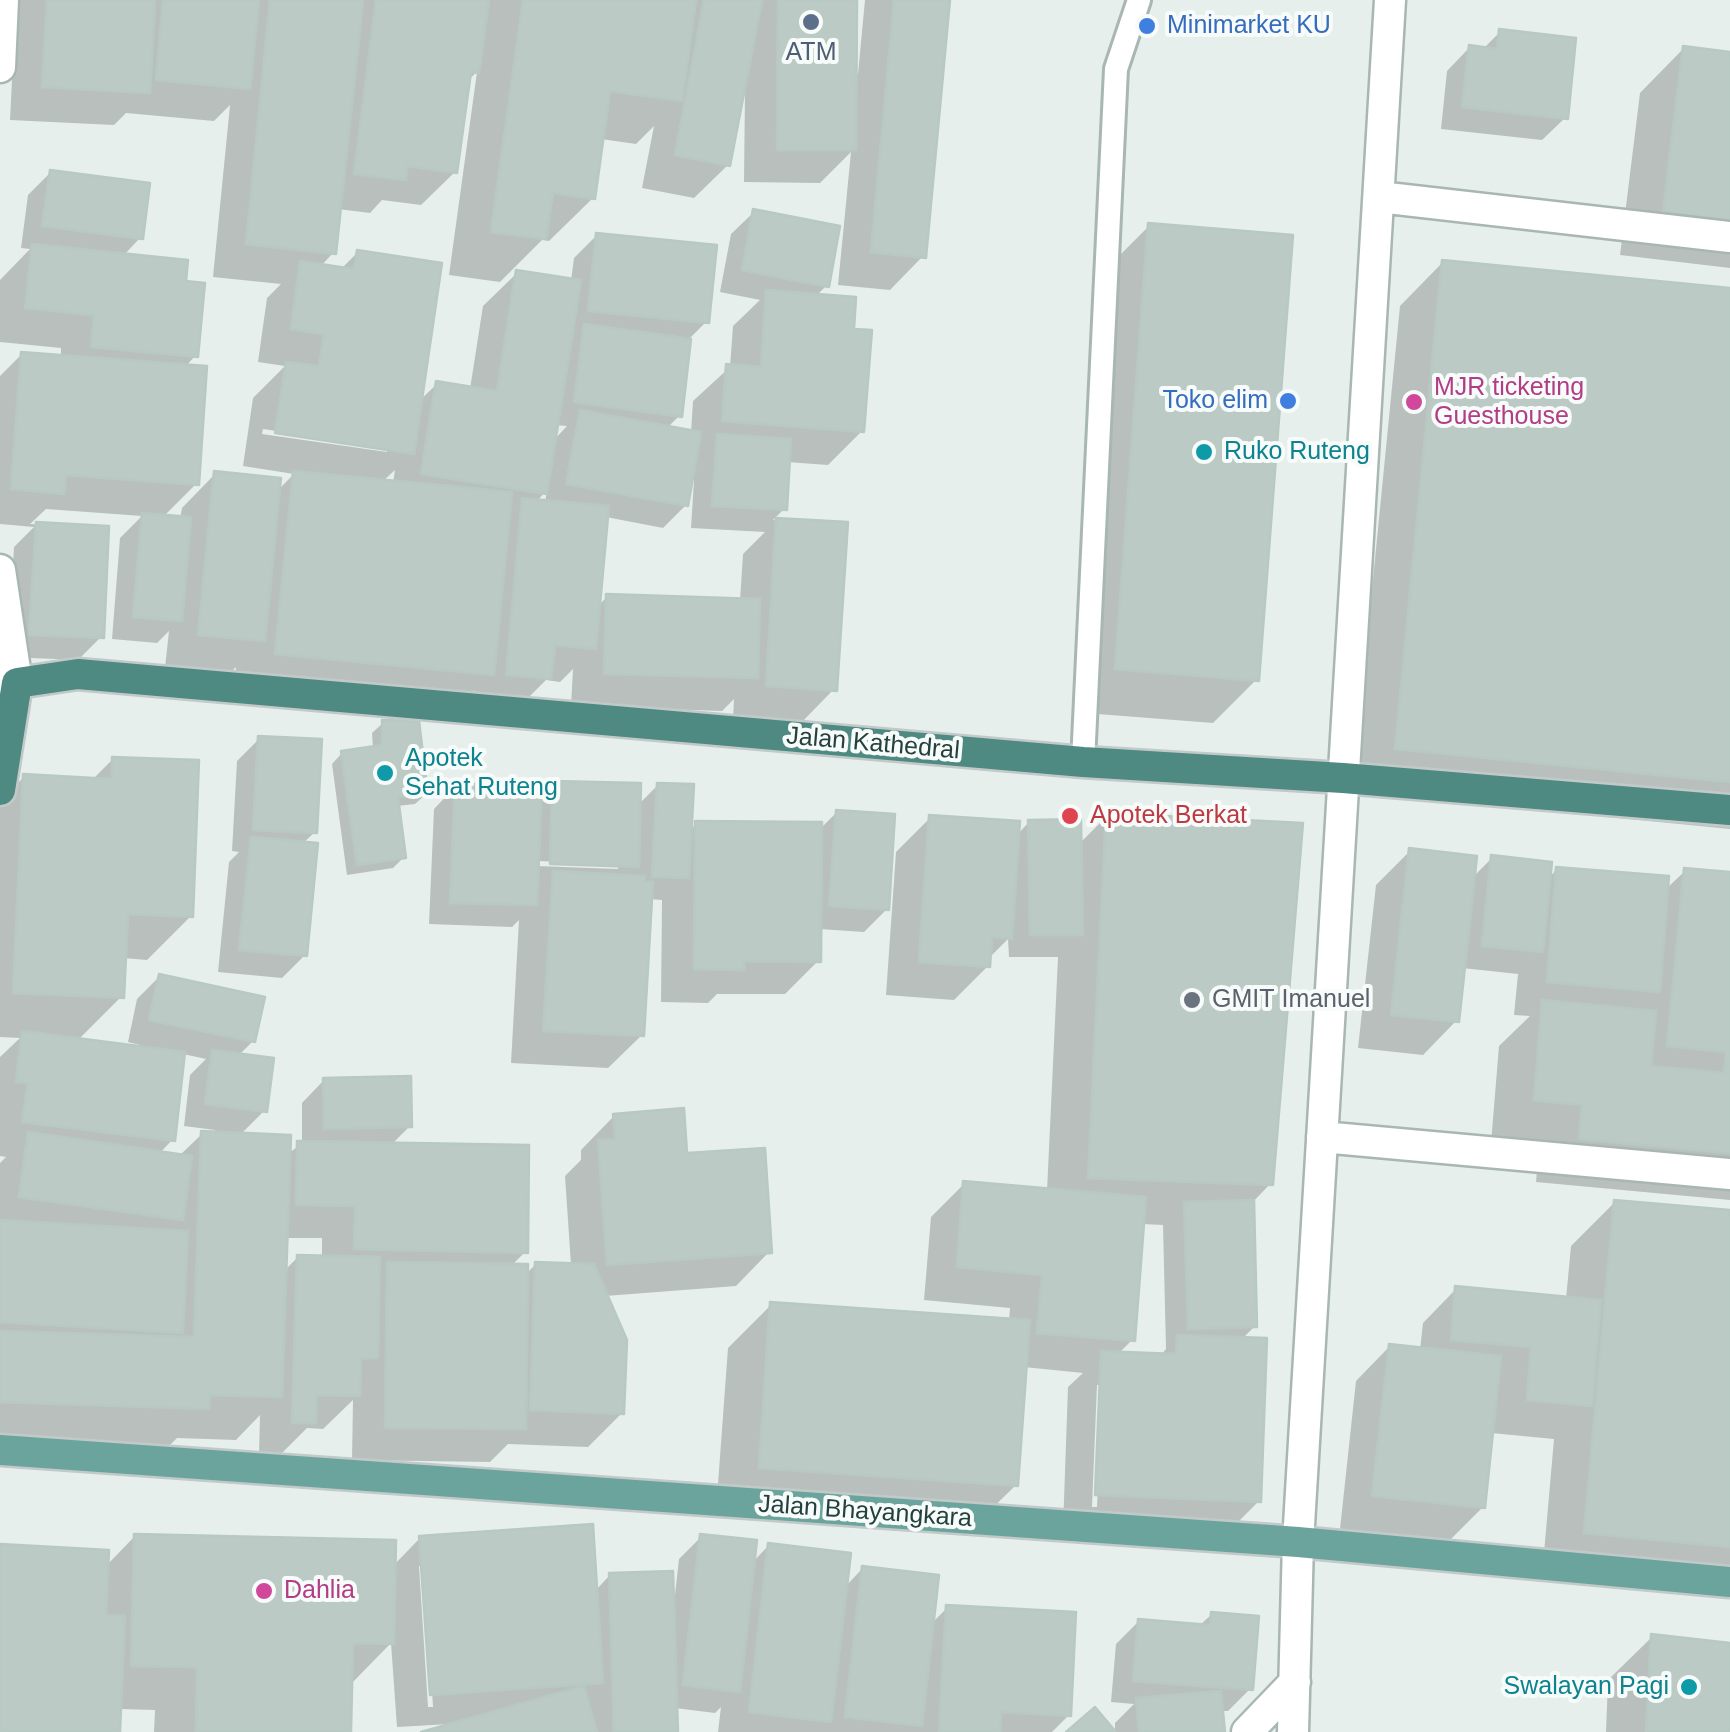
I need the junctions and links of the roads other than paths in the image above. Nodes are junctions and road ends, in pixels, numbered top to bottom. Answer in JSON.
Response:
{"nodes":[{"id":1,"x":3,"y":0,"type":"edge"},
{"id":2,"x":1139,"y":0,"type":"edge"},
{"id":3,"x":1390,"y":0,"type":"edge"},
{"id":4,"x":0,"y":67,"type":"edge"},
{"id":5,"x":1379,"y":197,"type":"junction"},
{"id":6,"x":1730,"y":237,"type":"edge"},
{"id":7,"x":0,"y":570,"type":"edge"},
{"id":8,"x":9,"y":685,"type":"edge"},
{"id":9,"x":1083,"y":762,"type":"junction"},
{"id":10,"x":1344,"y":778,"type":"junction"},
{"id":11,"x":0,"y":790,"type":"edge"},
{"id":12,"x":1730,"y":810,"type":"edge"},
{"id":13,"x":1322,"y":1137,"type":"junction"},
{"id":14,"x":1730,"y":1174,"type":"edge"},
{"id":15,"x":0,"y":1450,"type":"edge"},
{"id":16,"x":1298,"y":1542,"type":"junction"},
{"id":17,"x":1730,"y":1582,"type":"edge"},
{"id":18,"x":1295,"y":1682,"type":"junction"},
{"id":19,"x":1247,"y":1732,"type":"edge"},
{"id":20,"x":1293,"y":1732,"type":"edge"}],
"edges":[{"from":1,"to":4,"type":"street"},
{"from":2,"to":9,"type":"lane"},
{"from":3,"to":5,"type":"street"},
{"from":5,"to":6,"type":"street"},
{"from":5,"to":10,"type":"street"},
{"from":7,"to":8,"type":"street"},
{"from":8,"to":9,"type":"highway","name":"Jalan Kathedral"},
{"from":8,"to":11,"type":"highway"},
{"from":9,"to":10,"type":"highway","name":"Jalan Kathedral"},
{"from":10,"to":12,"type":"highway","name":"Jalan Kathedral"},
{"from":10,"to":13,"type":"street"},
{"from":13,"to":14,"type":"street"},
{"from":13,"to":16,"type":"street"},
{"from":15,"to":16,"type":"main road","name":"Jalan Bhayangkara"},
{"from":16,"to":17,"type":"main road","name":"Jalan Bhayangkara"},
{"from":16,"to":18,"type":"street"},
{"from":18,"to":19,"type":"street"},
{"from":18,"to":20,"type":"street"}]}
